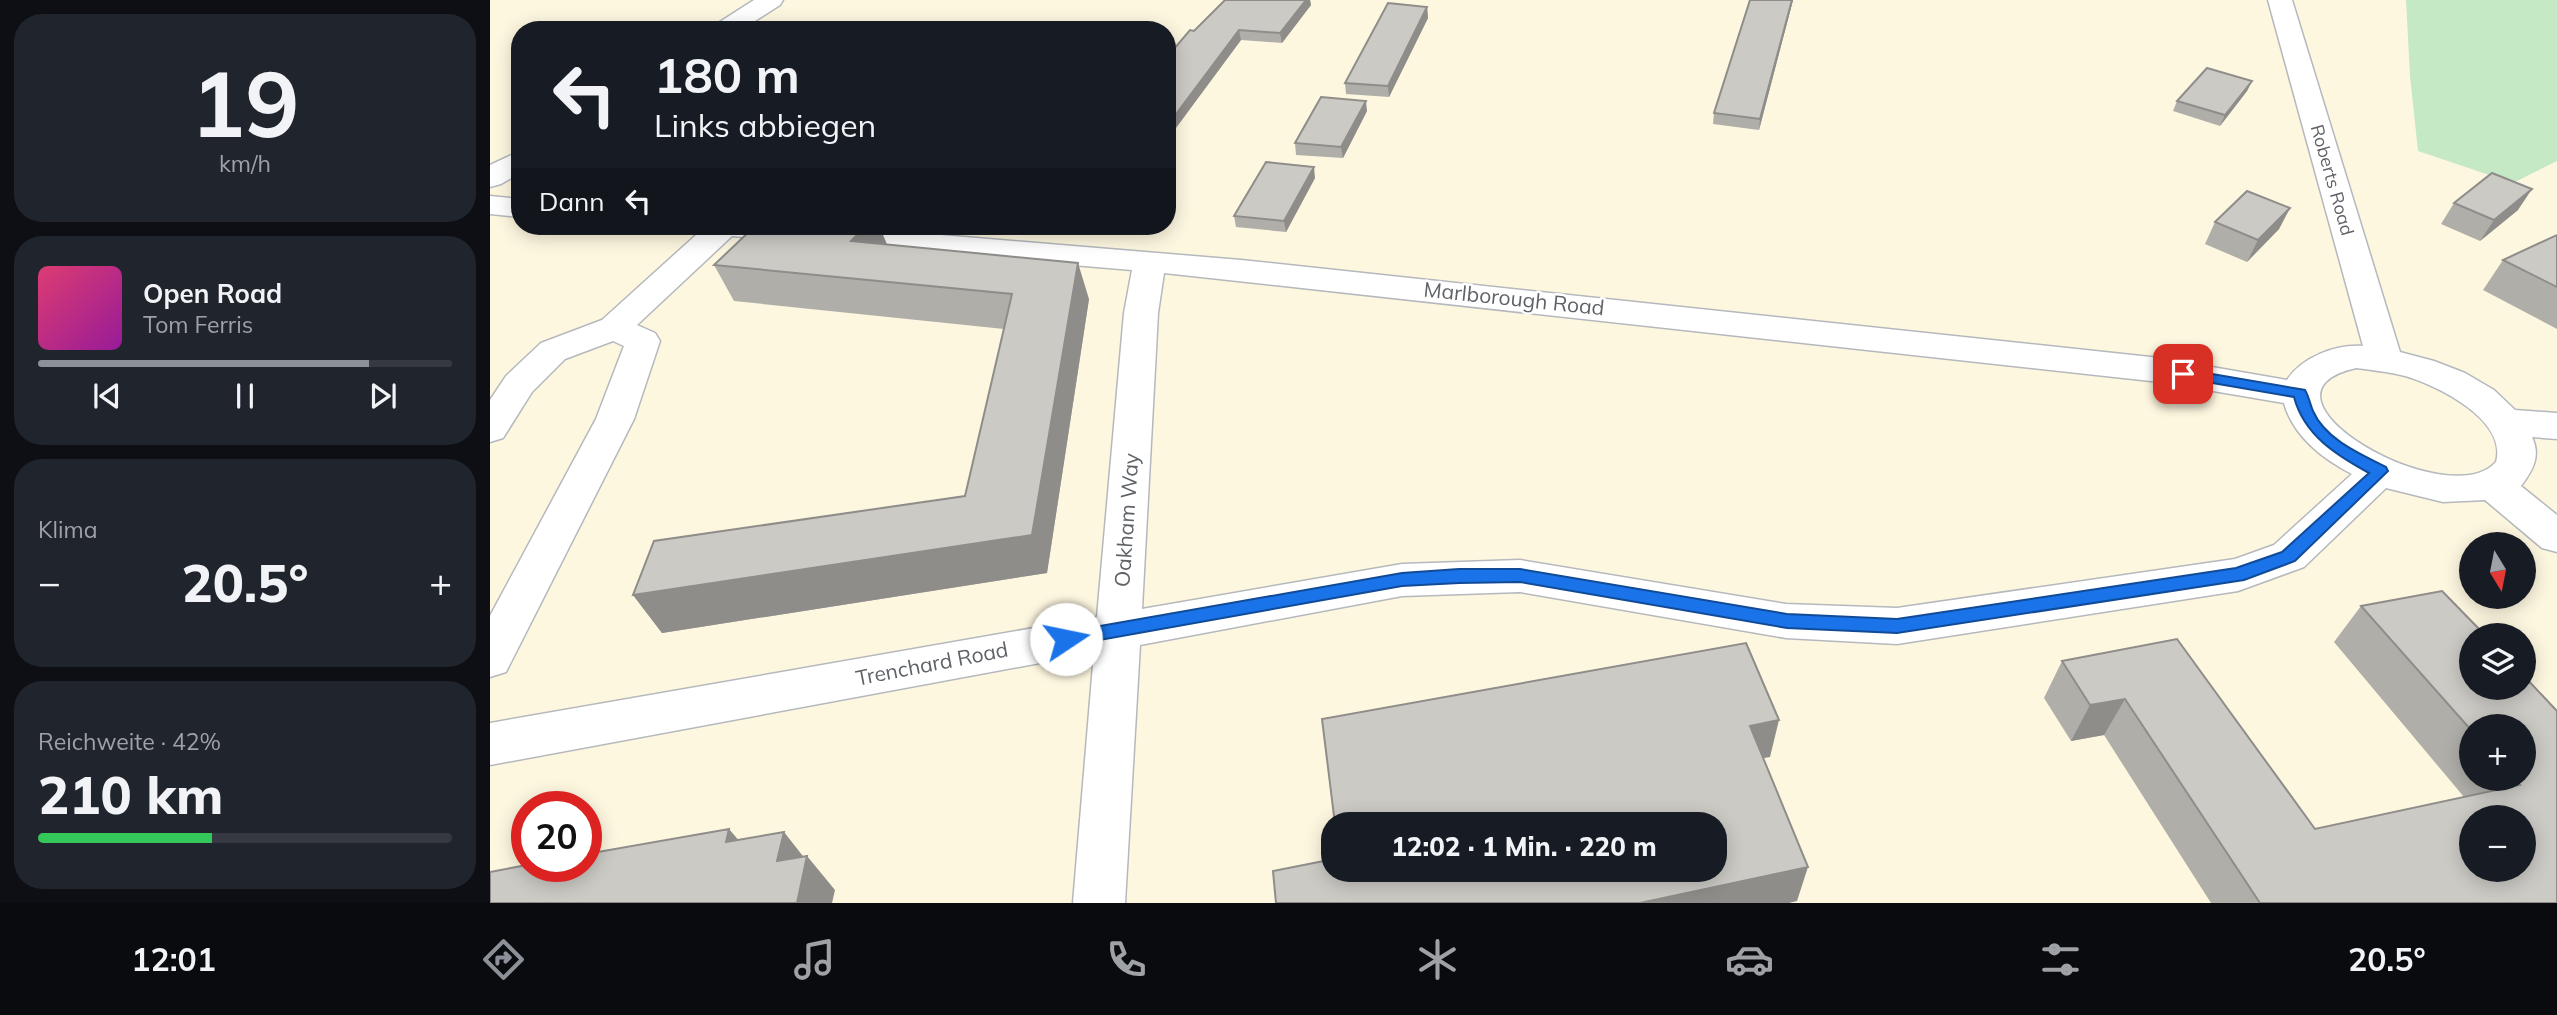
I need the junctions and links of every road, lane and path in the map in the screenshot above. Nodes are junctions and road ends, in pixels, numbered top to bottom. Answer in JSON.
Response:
{"nodes":[{"id":1,"x":771,"y":0,"type":"edge"},
{"id":2,"x":2280,"y":0,"type":"edge"},
{"id":3,"x":738,"y":21,"type":"edge"},
{"id":4,"x":511,"y":165,"type":"edge"},
{"id":5,"x":490,"y":178,"type":"edge"},
{"id":6,"x":490,"y":205,"type":"edge"},
{"id":7,"x":511,"y":207,"type":"edge"},
{"id":8,"x":714,"y":235,"type":"edge"},
{"id":9,"x":825,"y":235,"type":"edge"},
{"id":10,"x":1149,"y":264,"type":"junction"},
{"id":11,"x":614,"y":328,"type":"junction"},
{"id":12,"x":2384,"y":359,"type":"junction"},
{"id":13,"x":2300,"y":394,"type":"junction"},
{"id":14,"x":2505,"y":422,"type":"junction"},
{"id":15,"x":2557,"y":426,"type":"edge"},
{"id":16,"x":490,"y":429,"type":"edge"},
{"id":17,"x":2380,"y":471,"type":"junction"},
{"id":18,"x":2492,"y":484,"type":"junction"},
{"id":19,"x":2557,"y":537,"type":"edge"},
{"id":20,"x":1120,"y":629,"type":"junction"},
{"id":21,"x":490,"y":659,"type":"edge"},
{"id":22,"x":490,"y":744,"type":"edge"},
{"id":23,"x":1099,"y":903,"type":"edge"}],
"edges":[{"from":1,"to":3,"type":"lane"},
{"from":2,"to":12,"type":"lane","name":"Roberts Road"},
{"from":4,"to":5,"type":"lane"},
{"from":6,"to":7,"type":"lane"},
{"from":8,"to":11,"type":"lane"},
{"from":9,"to":10,"type":"lane","name":"Marlborough Road"},
{"from":10,"to":13,"type":"lane","name":"Marlborough Road"},
{"from":10,"to":20,"type":"lane","name":"Oakham Way"},
{"from":11,"to":16,"type":"lane"},
{"from":11,"to":21,"type":"lane"},
{"from":12,"to":13,"type":"lane"},
{"from":12,"to":14,"type":"lane"},
{"from":13,"to":17,"type":"lane"},
{"from":14,"to":15,"type":"lane"},
{"from":14,"to":18,"type":"lane"},
{"from":17,"to":18,"type":"lane"},
{"from":17,"to":20,"type":"lane","name":"Trenchard Road"},
{"from":18,"to":19,"type":"lane"},
{"from":20,"to":22,"type":"lane","name":"Trenchard Road"},
{"from":20,"to":23,"type":"lane","name":"Oakham Way"}]}
